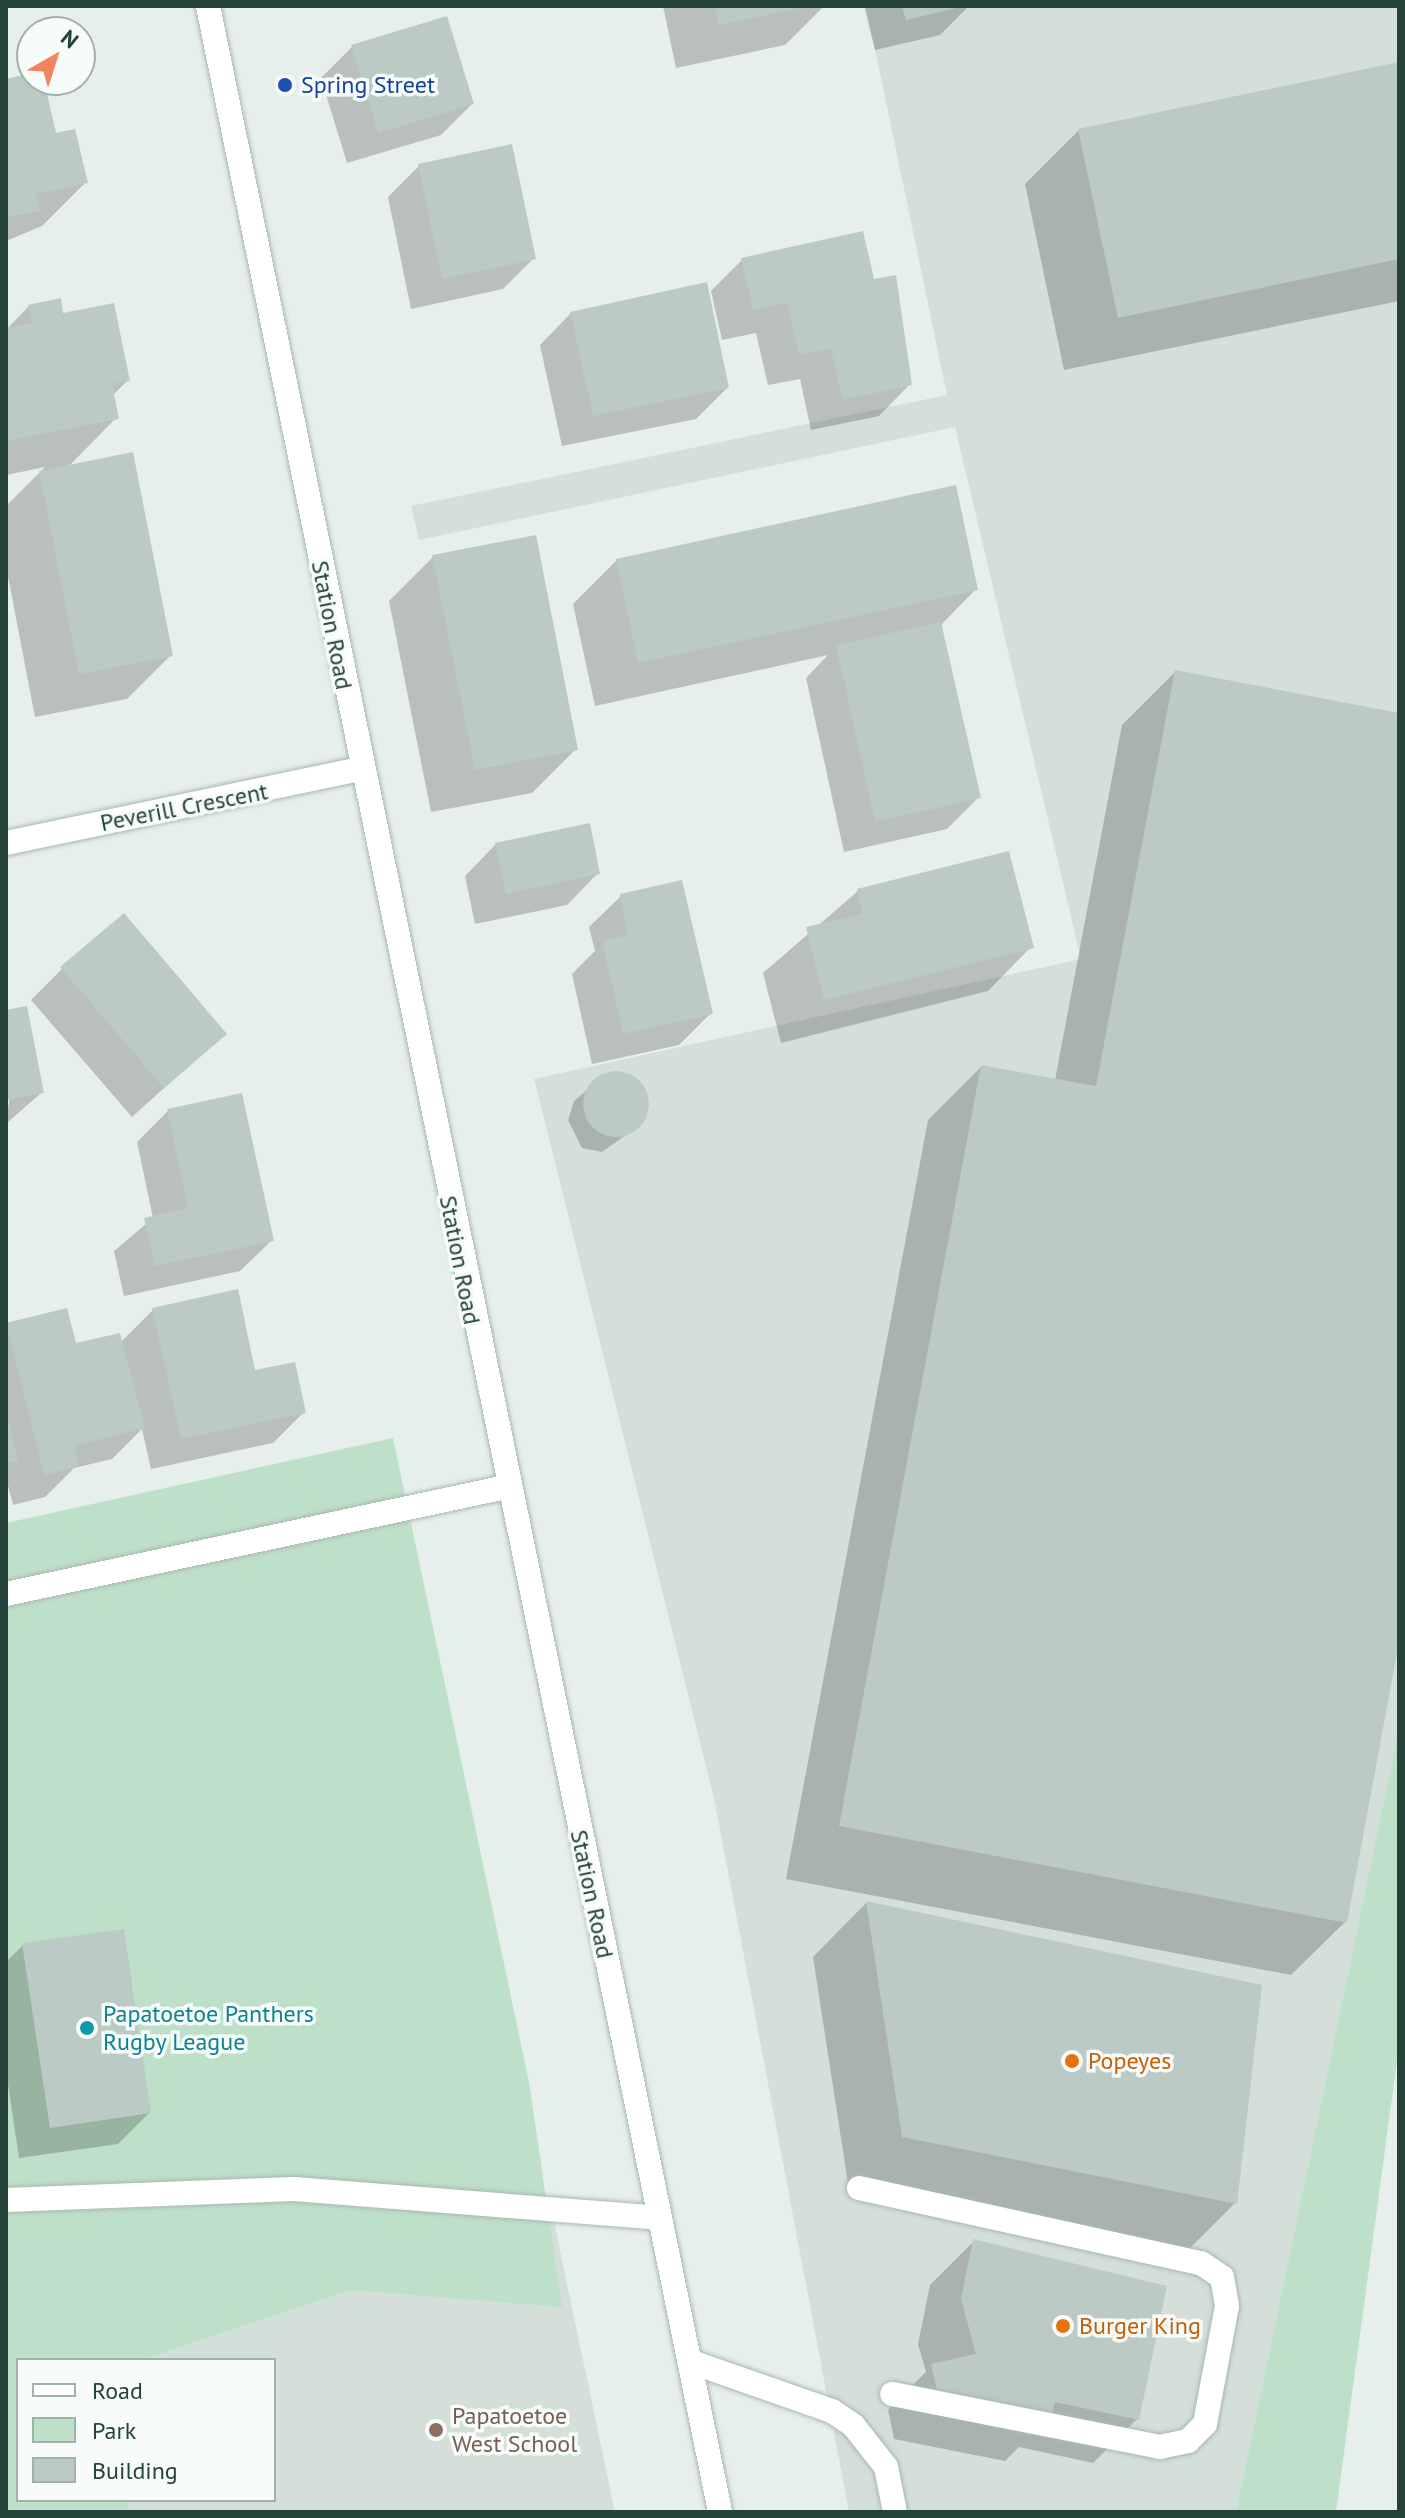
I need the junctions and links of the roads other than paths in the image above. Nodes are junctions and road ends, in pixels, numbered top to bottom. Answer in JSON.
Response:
{"nodes":[{"id":1,"x":208,"y":6,"type":"edge"},
{"id":2,"x":361,"y":769,"type":"junction"},
{"id":3,"x":6,"y":843,"type":"edge"},
{"id":4,"x":506,"y":1487,"type":"junction"},
{"id":5,"x":6,"y":1594,"type":"edge"},
{"id":6,"x":859,"y":2188,"type":"dead end"},
{"id":7,"x":6,"y":2200,"type":"edge"},
{"id":8,"x":659,"y":2218,"type":"junction"},
{"id":9,"x":689,"y":2361,"type":"junction"},
{"id":10,"x":892,"y":2394,"type":"dead end"},
{"id":11,"x":720,"y":2512,"type":"edge"},
{"id":12,"x":895,"y":2512,"type":"edge"}],
"edges":[{"from":1,"to":2,"type":"main road","name":"Station Road"},
{"from":2,"to":3,"type":"main road","name":"Peverill Crescent"},
{"from":2,"to":4,"type":"main road","name":"Station Road"},
{"from":4,"to":5,"type":"main road"},
{"from":4,"to":8,"type":"main road","name":"Station Road"},
{"from":6,"to":10,"type":"main road"},
{"from":7,"to":8,"type":"main road"},
{"from":8,"to":9,"type":"main road","name":"Station Road"},
{"from":9,"to":11,"type":"main road","name":"Station Road"},
{"from":9,"to":12,"type":"main road"}]}
